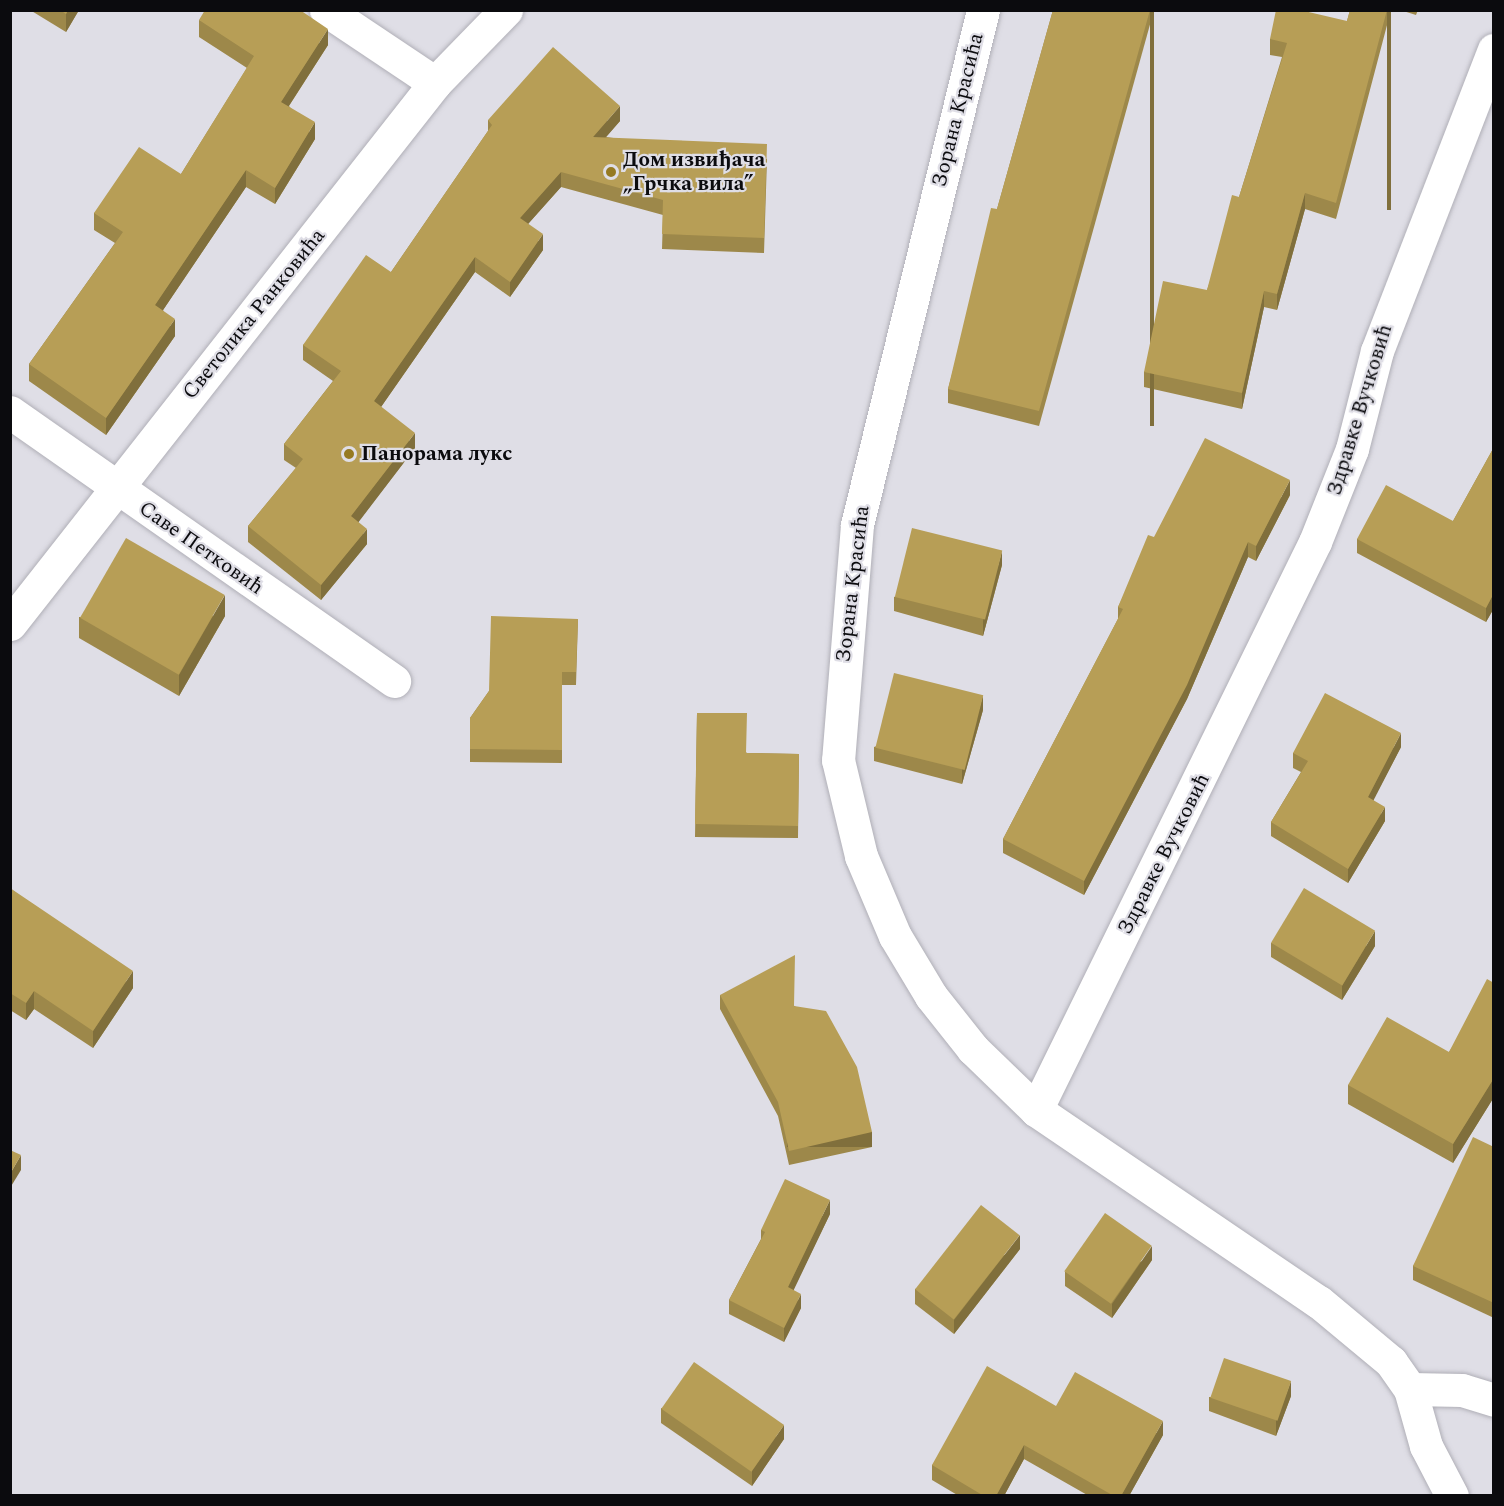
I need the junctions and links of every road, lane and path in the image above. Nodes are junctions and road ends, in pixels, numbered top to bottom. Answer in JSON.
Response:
{"nodes":[{"id":1,"x":326,"y":10,"type":"edge"},
{"id":2,"x":506,"y":10,"type":"edge"},
{"id":3,"x":983,"y":10,"type":"edge"},
{"id":4,"x":1494,"y":50,"type":"edge"},
{"id":5,"x":435,"y":82,"type":"junction"},
{"id":6,"x":10,"y":412,"type":"edge"},
{"id":7,"x":113,"y":487,"type":"junction"},
{"id":8,"x":10,"y":624,"type":"edge"},
{"id":9,"x":394,"y":681,"type":"dead end"},
{"id":10,"x":1036,"y":1110,"type":"junction"},
{"id":11,"x":1410,"y":1389,"type":"junction"},
{"id":12,"x":1494,"y":1400,"type":"edge"},
{"id":13,"x":1452,"y":1496,"type":"edge"}],
"edges":[{"from":1,"to":5,"type":"street"},
{"from":2,"to":5,"type":"street","name":"Светолика Ранковића"},
{"from":3,"to":10,"type":"street","name":"Зорана Красића"},
{"from":4,"to":10,"type":"street","name":"Здравке Вучковић"},
{"from":5,"to":7,"type":"street","name":"Светолика Ранковића"},
{"from":6,"to":7,"type":"street","name":"Саве Петковић"},
{"from":7,"to":8,"type":"street","name":"Светолика Ранковића"},
{"from":7,"to":9,"type":"street","name":"Саве Петковић"},
{"from":10,"to":11,"type":"street"},
{"from":11,"to":12,"type":"street"},
{"from":11,"to":13,"type":"street"}]}
